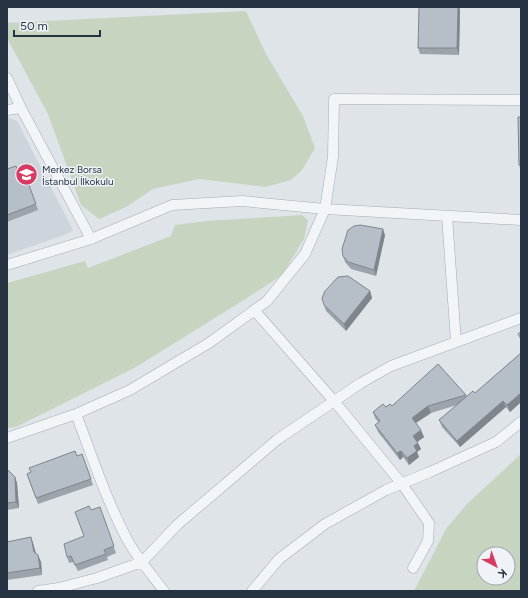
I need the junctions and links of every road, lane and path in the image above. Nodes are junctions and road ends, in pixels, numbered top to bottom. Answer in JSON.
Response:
{"nodes":[{"id":1,"x":7,"y":78,"type":"edge"},
{"id":2,"x":521,"y":100,"type":"edge"},
{"id":3,"x":21,"y":108,"type":"junction"},
{"id":4,"x":7,"y":110,"type":"edge"},
{"id":5,"x":325,"y":209,"type":"junction"},
{"id":6,"x":447,"y":216,"type":"junction"},
{"id":7,"x":521,"y":220,"type":"edge"},
{"id":8,"x":91,"y":239,"type":"junction"},
{"id":9,"x":7,"y":266,"type":"edge"},
{"id":10,"x":254,"y":310,"type":"junction"},
{"id":11,"x":521,"y":318,"type":"edge"},
{"id":12,"x":456,"y":342,"type":"junction"},
{"id":13,"x":334,"y":401,"type":"junction"},
{"id":14,"x":76,"y":414,"type":"junction"},
{"id":15,"x":521,"y":422,"type":"edge"},
{"id":16,"x":7,"y":438,"type":"edge"},
{"id":17,"x":402,"y":484,"type":"junction"},
{"id":18,"x":142,"y":562,"type":"junction"},
{"id":19,"x":413,"y":568,"type":"dead end"},
{"id":20,"x":38,"y":591,"type":"edge"},
{"id":21,"x":164,"y":591,"type":"edge"},
{"id":22,"x":252,"y":591,"type":"edge"}],
"edges":[{"from":1,"to":3,"type":"street"},
{"from":2,"to":5,"type":"street"},
{"from":3,"to":4,"type":"street"},
{"from":3,"to":8,"type":"street"},
{"from":5,"to":6,"type":"street"},
{"from":5,"to":8,"type":"street"},
{"from":5,"to":10,"type":"street"},
{"from":6,"to":7,"type":"street"},
{"from":6,"to":12,"type":"street"},
{"from":8,"to":9,"type":"street"},
{"from":10,"to":13,"type":"street"},
{"from":10,"to":14,"type":"street"},
{"from":11,"to":12,"type":"street"},
{"from":12,"to":13,"type":"street"},
{"from":13,"to":17,"type":"street"},
{"from":13,"to":18,"type":"street"},
{"from":14,"to":16,"type":"street"},
{"from":14,"to":18,"type":"street"},
{"from":15,"to":17,"type":"street"},
{"from":17,"to":19,"type":"street"},
{"from":17,"to":22,"type":"street"},
{"from":18,"to":20,"type":"street"},
{"from":18,"to":21,"type":"street"}]}
